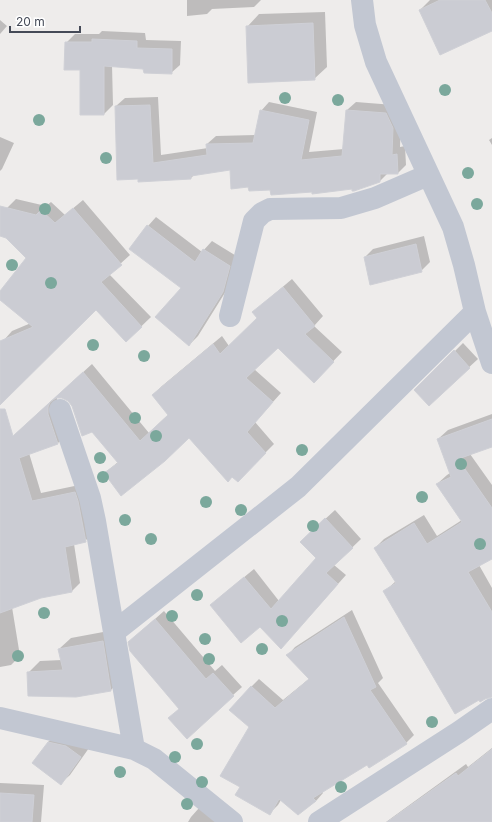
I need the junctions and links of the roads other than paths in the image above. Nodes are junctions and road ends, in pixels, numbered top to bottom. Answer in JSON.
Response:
{"nodes":[{"id":1,"x":362,"y":0,"type":"edge"},
{"id":2,"x":428,"y":175,"type":"junction"},
{"id":3,"x":475,"y":312,"type":"junction"},
{"id":4,"x":230,"y":316,"type":"dead end"},
{"id":5,"x":492,"y":363,"type":"edge"},
{"id":6,"x":60,"y":410,"type":"dead end"},
{"id":7,"x":114,"y":632,"type":"junction"},
{"id":8,"x":492,"y":708,"type":"edge"},
{"id":9,"x":0,"y":718,"type":"edge"},
{"id":10,"x":134,"y":749,"type":"junction"},
{"id":11,"x":232,"y":822,"type":"edge"},
{"id":12,"x":319,"y":822,"type":"edge"}],
"edges":[{"from":1,"to":2,"type":"street"},
{"from":2,"to":3,"type":"street"},
{"from":2,"to":4,"type":"street"},
{"from":3,"to":5,"type":"street"},
{"from":3,"to":7,"type":"street"},
{"from":6,"to":7,"type":"street"},
{"from":7,"to":10,"type":"street"},
{"from":8,"to":12,"type":"street"},
{"from":9,"to":10,"type":"street"},
{"from":10,"to":11,"type":"street"}]}
